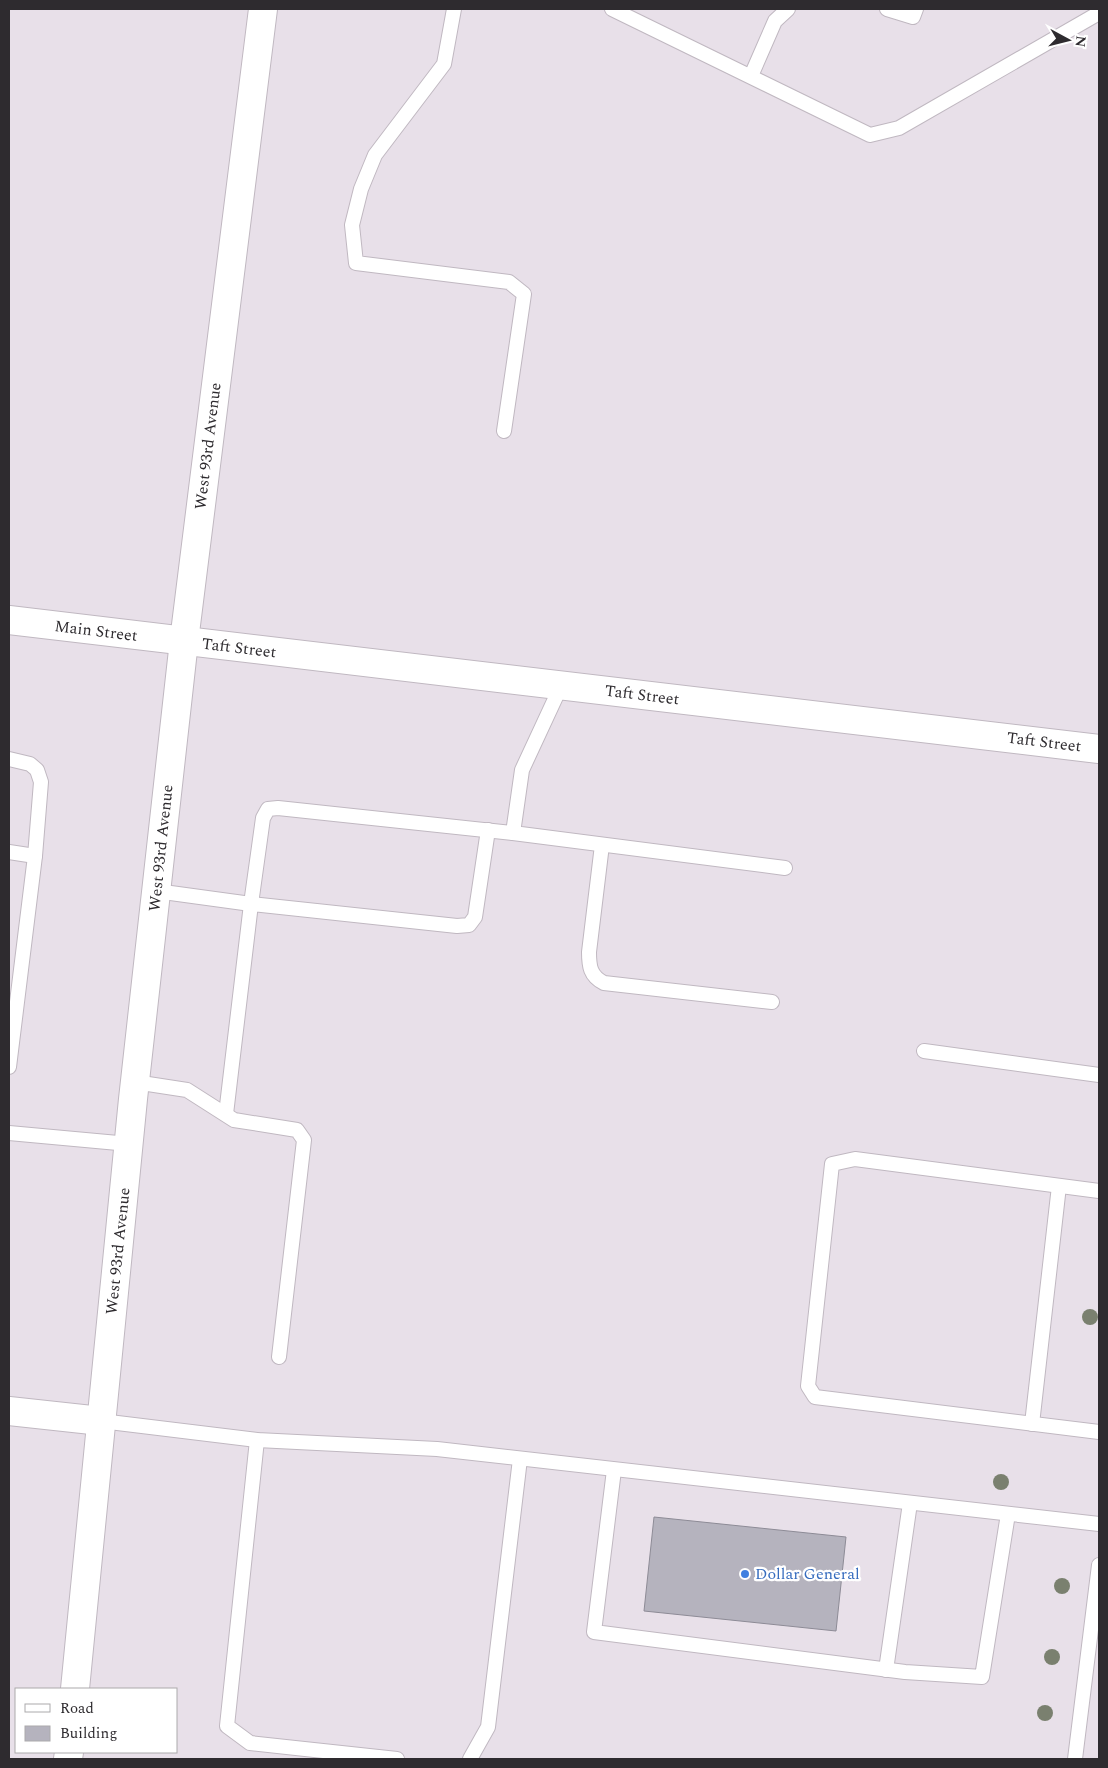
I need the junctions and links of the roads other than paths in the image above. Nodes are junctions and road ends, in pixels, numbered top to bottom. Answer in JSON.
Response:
{"nodes":[{"id":1,"x":263,"y":9,"type":"edge"},
{"id":2,"x":454,"y":9,"type":"edge"},
{"id":3,"x":612,"y":9,"type":"edge"},
{"id":4,"x":788,"y":9,"type":"edge"},
{"id":5,"x":886,"y":9,"type":"edge"},
{"id":6,"x":916,"y":9,"type":"edge"},
{"id":7,"x":1099,"y":13,"type":"edge"},
{"id":8,"x":751,"y":76,"type":"junction"},
{"id":9,"x":504,"y":432,"type":"dead end"},
{"id":10,"x":9,"y":620,"type":"edge"},
{"id":11,"x":184,"y":641,"type":"junction"},
{"id":12,"x":562,"y":686,"type":"junction"},
{"id":13,"x":1099,"y":749,"type":"edge"},
{"id":14,"x":9,"y":759,"type":"edge"},
{"id":15,"x":488,"y":830,"type":"junction"},
{"id":16,"x":513,"y":833,"type":"junction"},
{"id":17,"x":602,"y":845,"type":"junction"},
{"id":18,"x":9,"y":852,"type":"edge"},
{"id":19,"x":35,"y":856,"type":"junction"},
{"id":20,"x":785,"y":868,"type":"dead end"},
{"id":21,"x":156,"y":891,"type":"junction"},
{"id":22,"x":251,"y":904,"type":"junction"},
{"id":23,"x":772,"y":1002,"type":"dead end"},
{"id":24,"x":924,"y":1051,"type":"dead end"},
{"id":25,"x":9,"y":1068,"type":"edge"},
{"id":26,"x":1099,"y":1075,"type":"edge"},
{"id":27,"x":135,"y":1082,"type":"junction"},
{"id":28,"x":226,"y":1114,"type":"junction"},
{"id":29,"x":9,"y":1133,"type":"edge"},
{"id":30,"x":129,"y":1144,"type":"junction"},
{"id":31,"x":1059,"y":1186,"type":"junction"},
{"id":32,"x":1099,"y":1191,"type":"edge"},
{"id":33,"x":279,"y":1357,"type":"dead end"},
{"id":34,"x":9,"y":1411,"type":"edge"},
{"id":35,"x":101,"y":1421,"type":"junction"},
{"id":36,"x":1032,"y":1424,"type":"junction"},
{"id":37,"x":1099,"y":1432,"type":"edge"},
{"id":38,"x":257,"y":1440,"type":"junction"},
{"id":39,"x":520,"y":1459,"type":"junction"},
{"id":40,"x":614,"y":1470,"type":"junction"},
{"id":41,"x":910,"y":1503,"type":"junction"},
{"id":42,"x":1008,"y":1514,"type":"junction"},
{"id":43,"x":1099,"y":1524,"type":"edge"},
{"id":44,"x":1099,"y":1565,"type":"edge"},
{"id":45,"x":886,"y":1670,"type":"junction"},
{"id":46,"x":75,"y":1688,"type":"edge"},
{"id":47,"x":299,"y":1754,"type":"edge"},
{"id":48,"x":397,"y":1759,"type":"edge"},
{"id":49,"x":470,"y":1759,"type":"edge"},
{"id":50,"x":1075,"y":1759,"type":"edge"}],
"edges":[{"from":1,"to":11,"type":"street","name":"West 93rd Avenue"},
{"from":2,"to":9,"type":"lane"},
{"from":3,"to":8,"type":"lane"},
{"from":4,"to":8,"type":"lane"},
{"from":5,"to":6,"type":"lane"},
{"from":7,"to":8,"type":"lane"},
{"from":10,"to":11,"type":"street","name":"Main Street"},
{"from":11,"to":12,"type":"street","name":"Taft Street"},
{"from":11,"to":21,"type":"street","name":"West 93rd Avenue"},
{"from":12,"to":13,"type":"street","name":"Taft Street"},
{"from":12,"to":16,"type":"lane"},
{"from":14,"to":19,"type":"lane"},
{"from":15,"to":16,"type":"lane"},
{"from":15,"to":22,"type":"lane"},
{"from":15,"to":22,"type":"lane"},
{"from":16,"to":17,"type":"lane"},
{"from":17,"to":20,"type":"lane"},
{"from":17,"to":23,"type":"lane"},
{"from":18,"to":19,"type":"lane"},
{"from":19,"to":25,"type":"lane"},
{"from":21,"to":22,"type":"lane"},
{"from":21,"to":27,"type":"street","name":"West 93rd Avenue"},
{"from":22,"to":28,"type":"lane"},
{"from":24,"to":26,"type":"lane"},
{"from":27,"to":28,"type":"lane"},
{"from":27,"to":30,"type":"street","name":"West 93rd Avenue"},
{"from":28,"to":33,"type":"lane"},
{"from":29,"to":30,"type":"lane"},
{"from":30,"to":35,"type":"street","name":"West 93rd Avenue"},
{"from":31,"to":32,"type":"lane"},
{"from":31,"to":36,"type":"lane"},
{"from":31,"to":36,"type":"lane"},
{"from":34,"to":35,"type":"street"},
{"from":35,"to":38,"type":"lane"},
{"from":35,"to":46,"type":"street","name":"West 93rd Avenue"},
{"from":36,"to":37,"type":"lane"},
{"from":38,"to":39,"type":"lane"},
{"from":38,"to":47,"type":"lane"},
{"from":39,"to":40,"type":"lane"},
{"from":39,"to":49,"type":"lane"},
{"from":40,"to":41,"type":"lane"},
{"from":40,"to":45,"type":"lane"},
{"from":41,"to":42,"type":"lane"},
{"from":41,"to":45,"type":"lane"},
{"from":42,"to":43,"type":"lane"},
{"from":42,"to":45,"type":"lane"},
{"from":44,"to":50,"type":"lane"},
{"from":47,"to":48,"type":"lane"}]}
